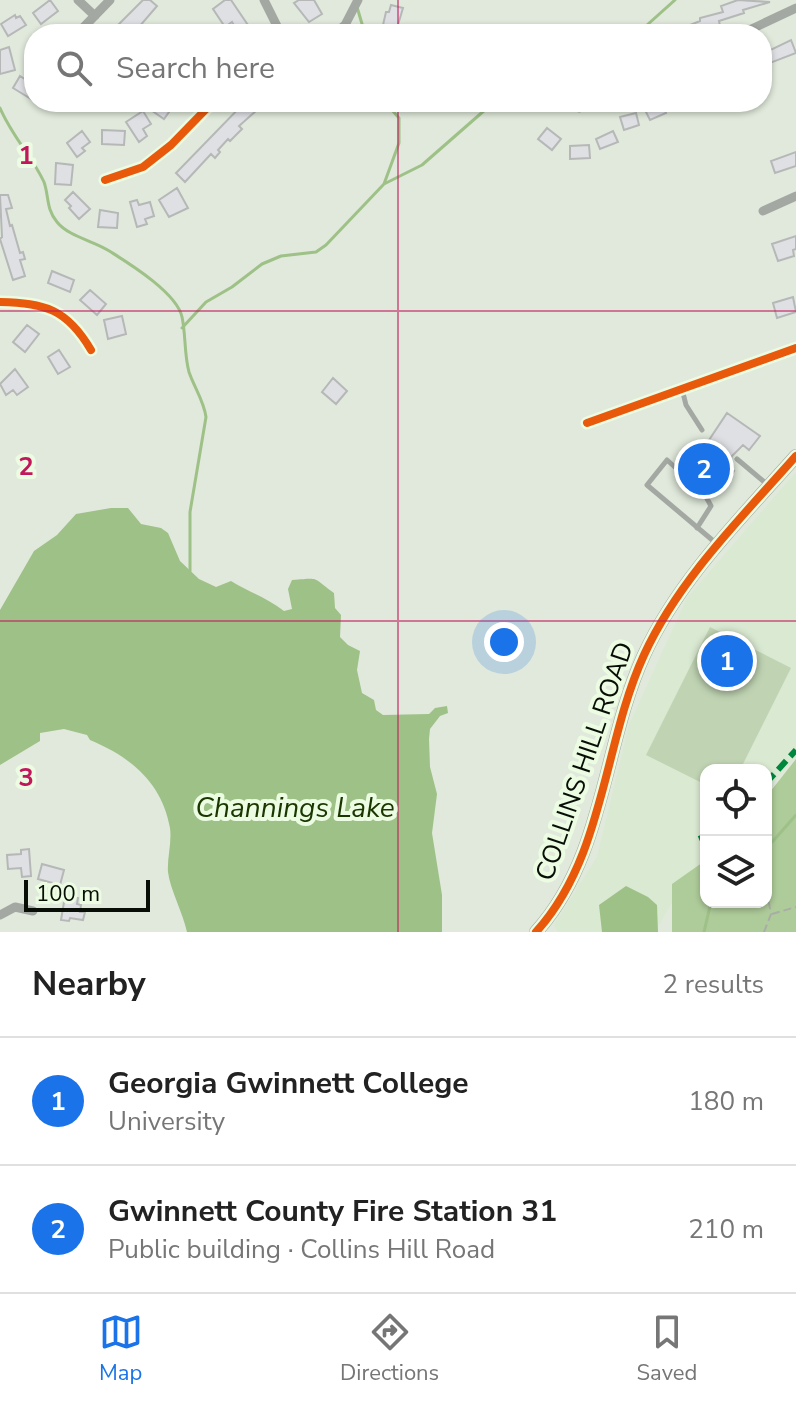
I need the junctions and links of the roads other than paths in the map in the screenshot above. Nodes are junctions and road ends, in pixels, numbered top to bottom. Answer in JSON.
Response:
{"nodes":[{"id":1,"x":78,"y":0,"type":"edge"},
{"id":2,"x":110,"y":0,"type":"edge"},
{"id":3,"x":264,"y":0,"type":"edge"},
{"id":4,"x":358,"y":0,"type":"edge"},
{"id":5,"x":796,"y":8,"type":"edge"},
{"id":6,"x":95,"y":16,"type":"junction"},
{"id":7,"x":87,"y":24,"type":"edge"},
{"id":8,"x":276,"y":24,"type":"edge"},
{"id":9,"x":346,"y":24,"type":"edge"},
{"id":10,"x":762,"y":24,"type":"edge"},
{"id":11,"x":203,"y":112,"type":"edge"},
{"id":12,"x":105,"y":180,"type":"dead end"},
{"id":13,"x":796,"y":196,"type":"edge"},
{"id":14,"x":763,"y":211,"type":"dead end"},
{"id":15,"x":0,"y":302,"type":"edge"},
{"id":16,"x":796,"y":348,"type":"edge"},
{"id":17,"x":91,"y":350,"type":"dead end"},
{"id":18,"x":682,"y":389,"type":"junction"},
{"id":19,"x":587,"y":423,"type":"dead end"},
{"id":20,"x":702,"y":430,"type":"dead end"},
{"id":21,"x":796,"y":456,"type":"edge"},
{"id":22,"x":737,"y":459,"type":"dead end"},
{"id":23,"x":769,"y":486,"type":"junction"},
{"id":24,"x":697,"y":528,"type":"junction"},
{"id":25,"x":718,"y":545,"type":"junction"},
{"id":26,"x":33,"y":911,"type":"dead end"},
{"id":27,"x":0,"y":915,"type":"edge"},
{"id":28,"x":536,"y":932,"type":"edge"}],
"edges":[{"from":1,"to":6,"type":"street"},
{"from":2,"to":6,"type":"street"},
{"from":3,"to":8,"type":"street"},
{"from":4,"to":9,"type":"street"},
{"from":5,"to":10,"type":"street"},
{"from":6,"to":7,"type":"street"},
{"from":11,"to":12,"type":"street"},
{"from":13,"to":14,"type":"street"},
{"from":15,"to":17,"type":"street"},
{"from":16,"to":18,"type":"street"},
{"from":18,"to":19,"type":"street"},
{"from":18,"to":20,"type":"lane"},
{"from":21,"to":23,"type":"street","name":"COLLINS HILL ROAD"},
{"from":22,"to":23,"type":"lane"},
{"from":23,"to":25,"type":"street","name":"COLLINS HILL ROAD"},
{"from":24,"to":24,"type":"lane"},
{"from":24,"to":25,"type":"lane"},
{"from":25,"to":28,"type":"street","name":"COLLINS HILL ROAD"},
{"from":26,"to":27,"type":"street"}]}
